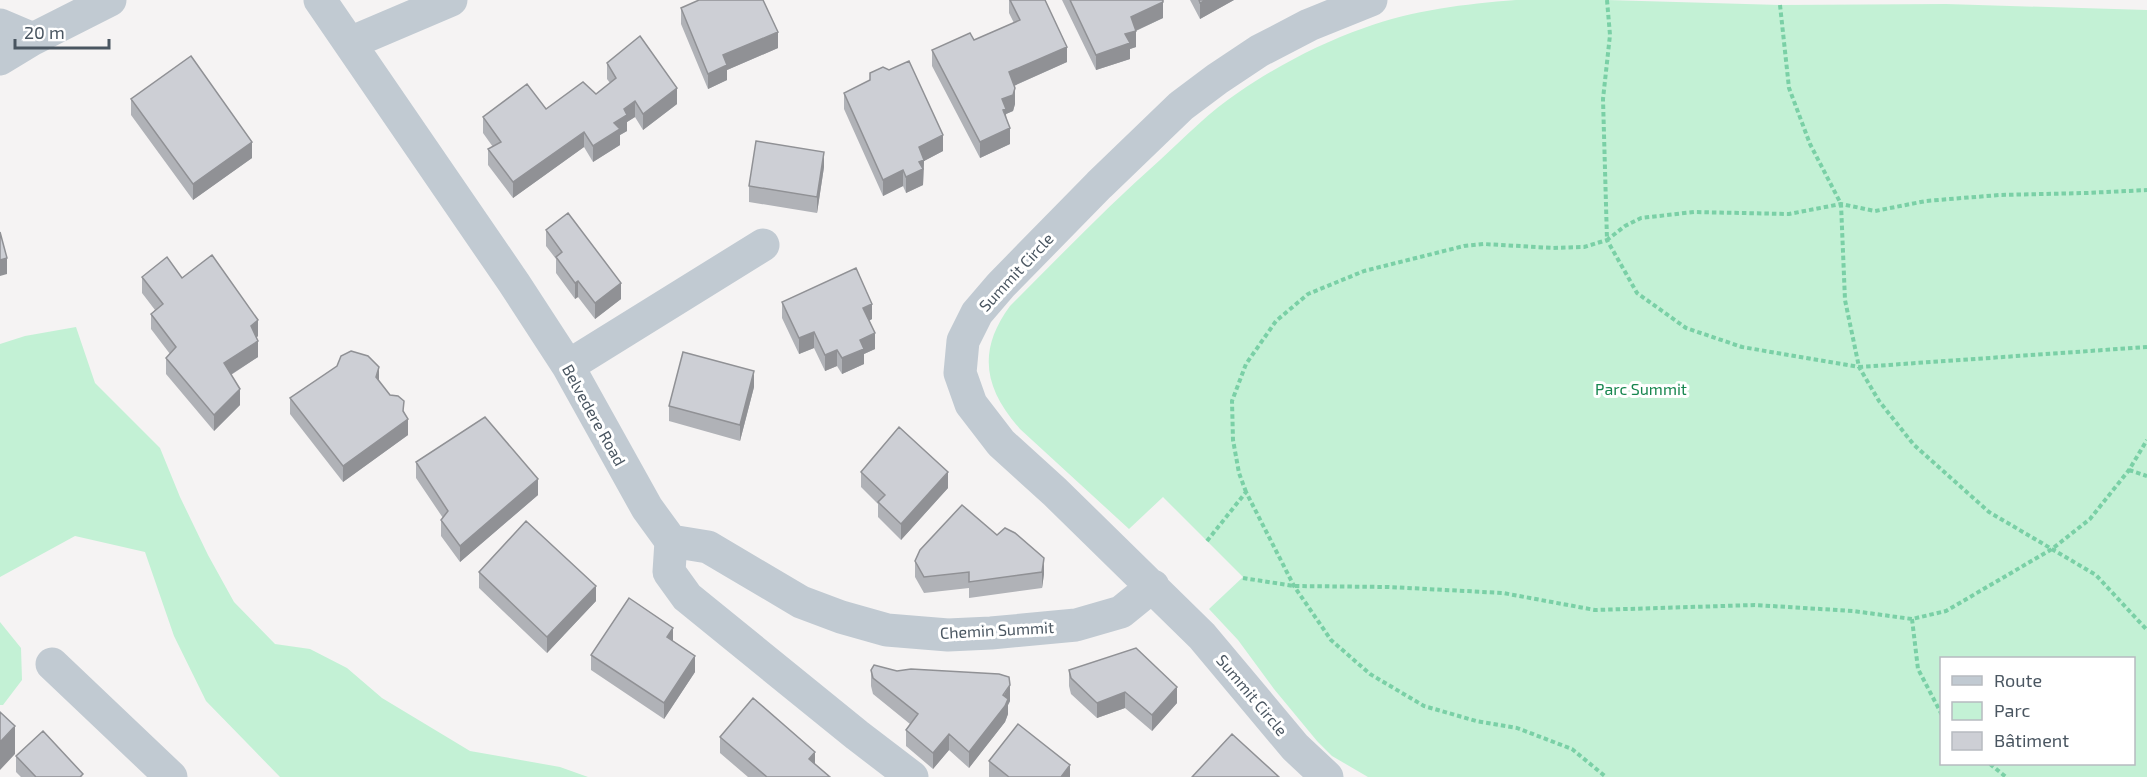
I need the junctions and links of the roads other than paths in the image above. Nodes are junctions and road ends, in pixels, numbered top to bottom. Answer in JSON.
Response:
{"nodes":[{"id":1,"x":110,"y":0,"type":"edge"},
{"id":2,"x":320,"y":0,"type":"edge"},
{"id":3,"x":451,"y":0,"type":"edge"},
{"id":4,"x":1371,"y":0,"type":"edge"},
{"id":5,"x":0,"y":26,"type":"edge"},
{"id":6,"x":33,"y":39,"type":"junction"},
{"id":7,"x":350,"y":43,"type":"junction"},
{"id":8,"x":0,"y":59,"type":"edge"},
{"id":9,"x":763,"y":245,"type":"dead end"},
{"id":10,"x":568,"y":366,"type":"junction"},
{"id":11,"x":671,"y":541,"type":"junction"},
{"id":12,"x":1153,"y":586,"type":"junction"},
{"id":13,"x":52,"y":664,"type":"dead end"},
{"id":14,"x":171,"y":777,"type":"edge"},
{"id":15,"x":912,"y":777,"type":"edge"},
{"id":16,"x":1328,"y":777,"type":"edge"}],
"edges":[{"from":1,"to":6,"type":"street"},
{"from":2,"to":7,"type":"street","name":"Belvedere Road"},
{"from":3,"to":7,"type":"street"},
{"from":4,"to":12,"type":"street","name":"Summit Circle"},
{"from":5,"to":6,"type":"street"},
{"from":6,"to":8,"type":"street"},
{"from":7,"to":10,"type":"street","name":"Belvedere Road"},
{"from":9,"to":10,"type":"street"},
{"from":10,"to":11,"type":"street","name":"Belvedere Road"},
{"from":11,"to":12,"type":"street","name":"Chemin Summit"},
{"from":11,"to":15,"type":"street"},
{"from":12,"to":16,"type":"street","name":"Summit Circle"},
{"from":13,"to":14,"type":"street"}]}
